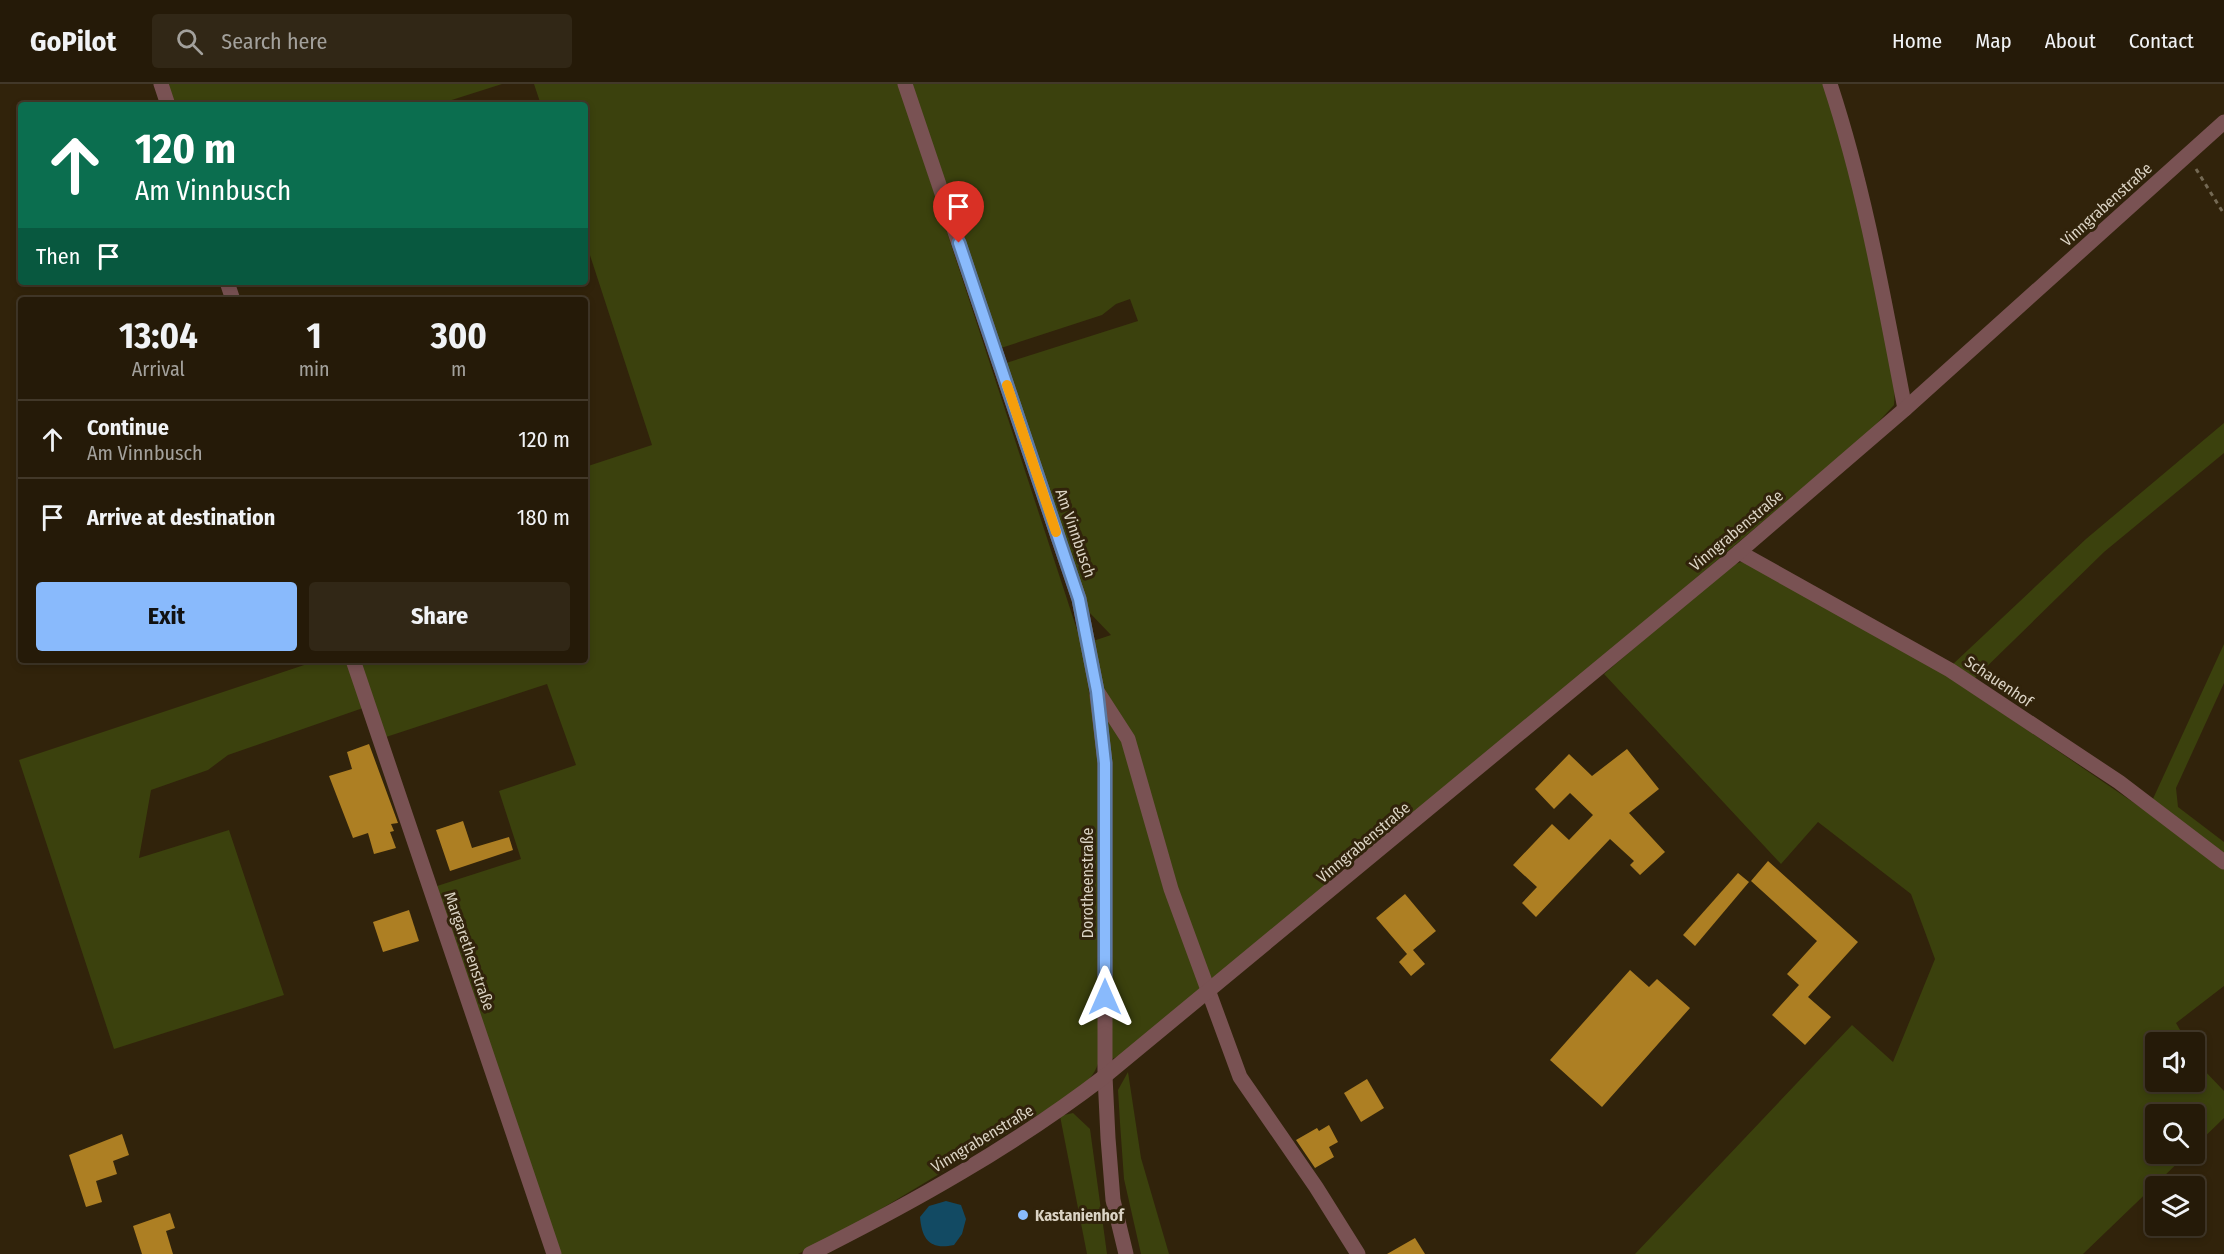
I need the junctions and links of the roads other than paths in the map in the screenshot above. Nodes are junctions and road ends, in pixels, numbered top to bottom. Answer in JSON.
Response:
{"nodes":[{"id":1,"x":161,"y":84,"type":"edge"},
{"id":2,"x":905,"y":84,"type":"edge"},
{"id":3,"x":1830,"y":84,"type":"edge"},
{"id":4,"x":167,"y":102,"type":"edge"},
{"id":5,"x":2224,"y":122,"type":"edge"},
{"id":6,"x":1905,"y":409,"type":"junction"},
{"id":7,"x":1739,"y":552,"type":"junction"},
{"id":8,"x":354,"y":663,"type":"edge"},
{"id":9,"x":1097,"y":691,"type":"junction"},
{"id":10,"x":2224,"y":862,"type":"edge"},
{"id":11,"x":1208,"y":993,"type":"junction"},
{"id":12,"x":1105,"y":1076,"type":"junction"},
{"id":13,"x":554,"y":1254,"type":"edge"},
{"id":14,"x":810,"y":1254,"type":"edge"},
{"id":15,"x":1126,"y":1254,"type":"edge"},
{"id":16,"x":1358,"y":1254,"type":"edge"}],
"edges":[{"from":1,"to":4,"type":"street"},
{"from":2,"to":9,"type":"street","name":"Am Vinnbusch"},
{"from":3,"to":6,"type":"street"},
{"from":5,"to":6,"type":"street","name":"Vinngrabenstraße"},
{"from":6,"to":7,"type":"street","name":"Vinngrabenstraße"},
{"from":7,"to":10,"type":"street","name":"Schauenhof"},
{"from":7,"to":11,"type":"street","name":"Vinngrabenstraße"},
{"from":8,"to":13,"type":"street","name":"Margarethenstraße"},
{"from":9,"to":11,"type":"street","name":"Am Vinnbusch"},
{"from":9,"to":12,"type":"street","name":"Dorotheenstraße"},
{"from":11,"to":12,"type":"street","name":"Vinngrabenstraße"},
{"from":11,"to":16,"type":"street"},
{"from":12,"to":14,"type":"street","name":"Vinngrabenstraße"},
{"from":12,"to":15,"type":"street","name":"Dorotheenstraße"}]}
